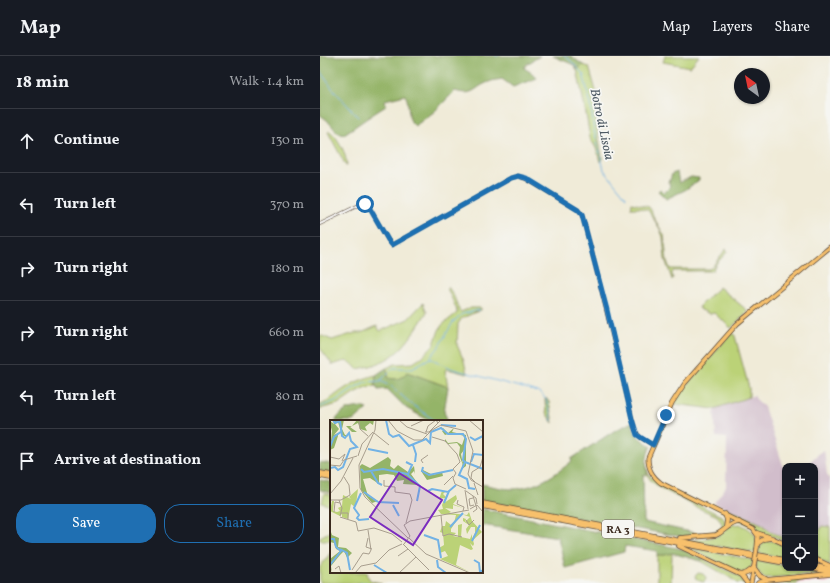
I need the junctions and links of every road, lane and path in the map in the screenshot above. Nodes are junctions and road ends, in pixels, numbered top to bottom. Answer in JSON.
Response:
{"nodes":[{"id":1,"x":320,"y":224,"type":"edge"},
{"id":2,"x":830,"y":247,"type":"edge"},
{"id":3,"x":653,"y":445,"type":"junction"},
{"id":4,"x":320,"y":475,"type":"edge"},
{"id":5,"x":330,"y":477,"type":"edge"},
{"id":6,"x":483,"y":505,"type":"edge"},
{"id":7,"x":725,"y":514,"type":"junction"},
{"id":8,"x":739,"y":522,"type":"junction"},
{"id":9,"x":726,"y":528,"type":"junction"},
{"id":10,"x":757,"y":533,"type":"junction"},
{"id":11,"x":637,"y":534,"type":"junction"},
{"id":12,"x":772,"y":538,"type":"junction"},
{"id":13,"x":782,"y":543,"type":"edge"},
{"id":14,"x":758,"y":546,"type":"junction"},
{"id":15,"x":782,"y":561,"type":"edge"},
{"id":16,"x":818,"y":561,"type":"edge"},
{"id":17,"x":754,"y":567,"type":"junction"},
{"id":18,"x":818,"y":567,"type":"edge"},
{"id":19,"x":818,"y":569,"type":"edge"},
{"id":20,"x":830,"y":570,"type":"edge"},
{"id":21,"x":741,"y":575,"type":"junction"},
{"id":22,"x":766,"y":580,"type":"junction"},
{"id":23,"x":747,"y":583,"type":"edge"},
{"id":24,"x":751,"y":583,"type":"edge"},
{"id":25,"x":758,"y":583,"type":"edge"}],
"edges":[{"from":1,"to":3,"type":"street"},
{"from":2,"to":3,"type":"main road"},
{"from":3,"to":7,"type":"main road"},
{"from":4,"to":5,"type":"highway"},
{"from":6,"to":11,"type":"highway","number":"RA 3"},
{"from":7,"to":8,"type":"main road"},
{"from":7,"to":9,"type":"highway"},
{"from":8,"to":9,"type":"highway"},
{"from":8,"to":10,"type":"main road"},
{"from":9,"to":11,"type":"highway"},
{"from":10,"to":12,"type":"highway"},
{"from":10,"to":14,"type":"main road"},
{"from":11,"to":15,"type":"highway","number":"RA 3"},
{"from":11,"to":21,"type":"highway"},
{"from":12,"to":13,"type":"highway"},
{"from":12,"to":14,"type":"highway"},
{"from":14,"to":17,"type":"main road","bridge":true},
{"from":16,"to":20,"type":"highway"},
{"from":17,"to":21,"type":"highway"},
{"from":17,"to":22,"type":"highway"},
{"from":17,"to":24,"type":"main road"},
{"from":18,"to":20,"type":"highway"},
{"from":19,"to":20,"type":"highway"},
{"from":20,"to":22,"type":"highway"},
{"from":21,"to":23,"type":"highway"},
{"from":22,"to":25,"type":"highway"}]}
